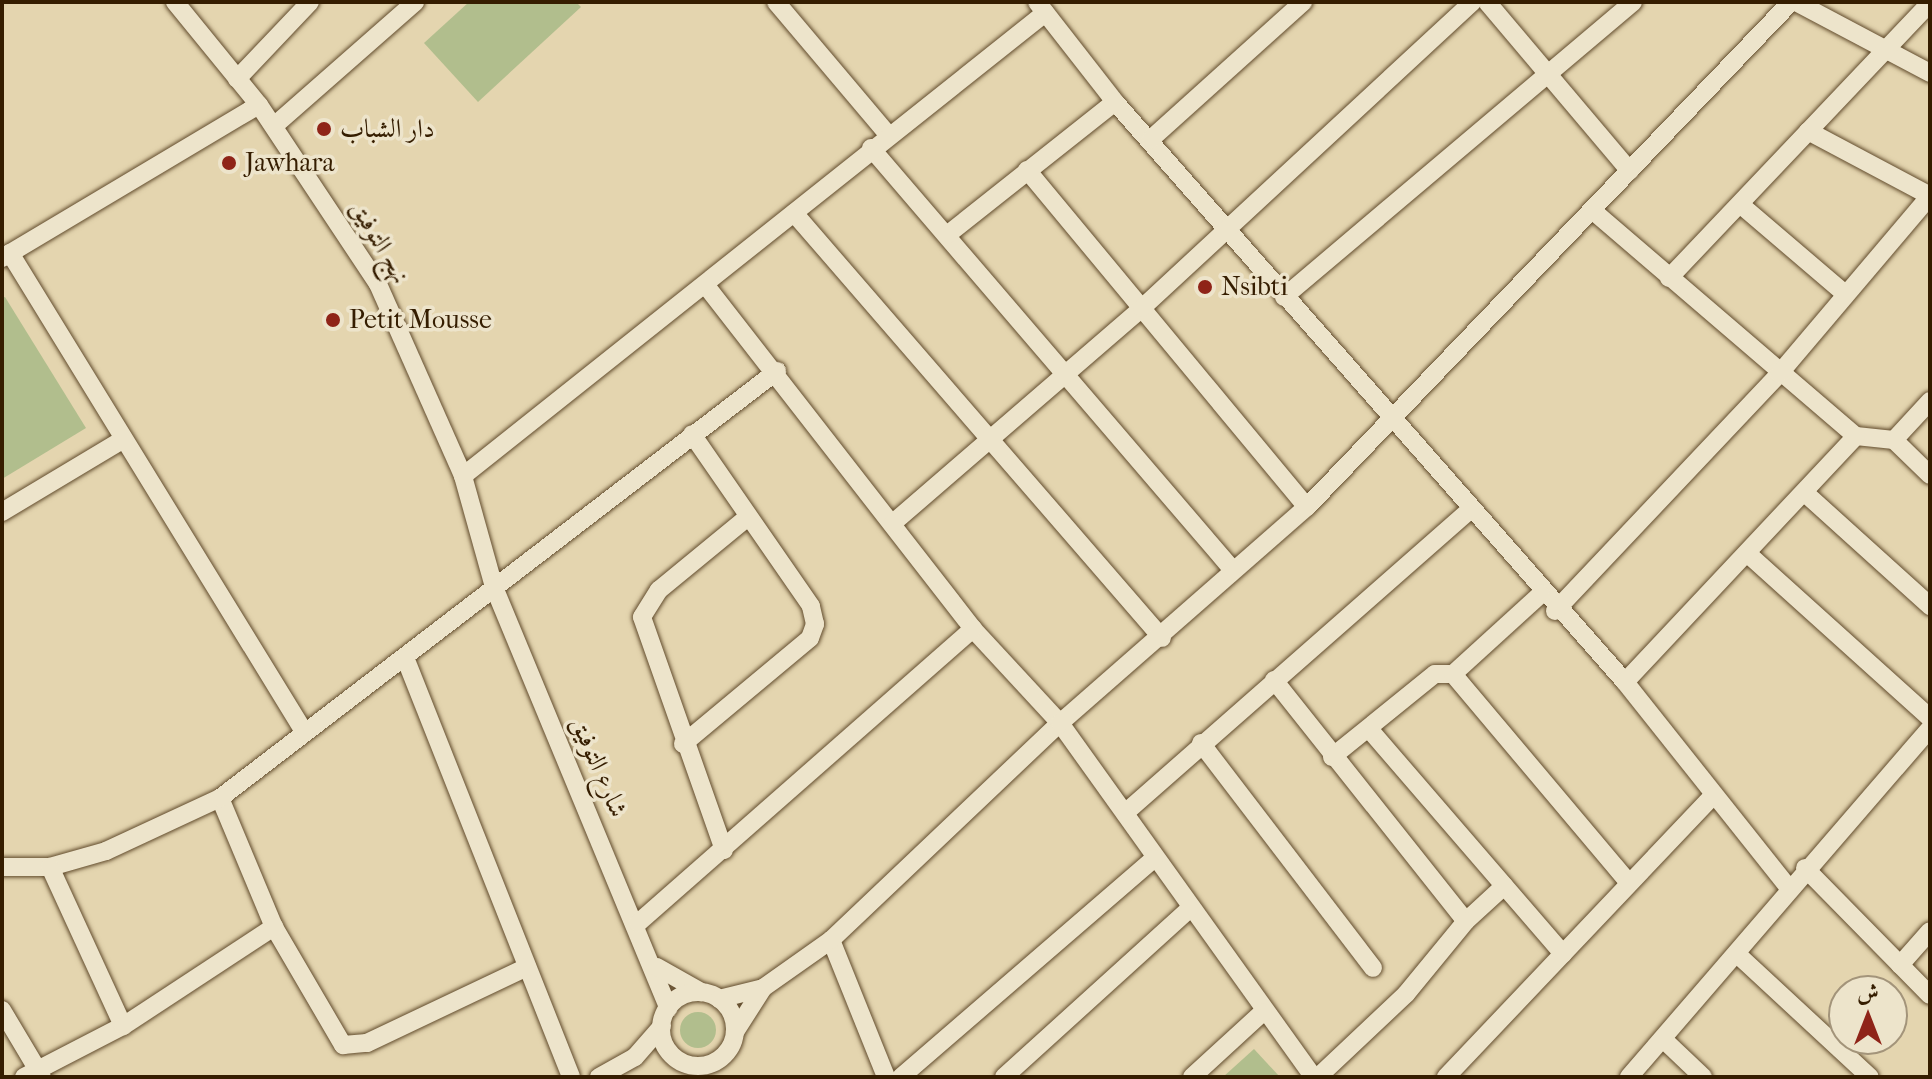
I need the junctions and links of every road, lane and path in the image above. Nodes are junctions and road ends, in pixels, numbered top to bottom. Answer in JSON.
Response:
{"nodes":[{"id":1,"x":175,"y":2,"type":"edge"},
{"id":2,"x":310,"y":2,"type":"edge"},
{"id":3,"x":415,"y":2,"type":"edge"},
{"id":4,"x":776,"y":2,"type":"edge"},
{"id":5,"x":1303,"y":2,"type":"edge"},
{"id":6,"x":1472,"y":2,"type":"edge"},
{"id":7,"x":1487,"y":2,"type":"edge"},
{"id":8,"x":1633,"y":2,"type":"edge"},
{"id":9,"x":1793,"y":2,"type":"edge"},
{"id":10,"x":1930,"y":3,"type":"edge"},
{"id":11,"x":1041,"y":7,"type":"edge"},
{"id":12,"x":1880,"y":49,"type":"junction"},
{"id":13,"x":1930,"y":73,"type":"edge"},
{"id":14,"x":1546,"y":75,"type":"junction"},
{"id":15,"x":237,"y":79,"type":"junction"},
{"id":16,"x":1115,"y":102,"type":"junction"},
{"id":17,"x":259,"y":105,"type":"junction"},
{"id":18,"x":274,"y":126,"type":"junction"},
{"id":19,"x":1808,"y":131,"type":"junction"},
{"id":20,"x":886,"y":132,"type":"junction"},
{"id":21,"x":1151,"y":139,"type":"junction"},
{"id":22,"x":871,"y":148,"type":"junction"},
{"id":23,"x":1027,"y":170,"type":"junction"},
{"id":24,"x":1630,"y":171,"type":"junction"},
{"id":25,"x":1930,"y":196,"type":"edge"},
{"id":26,"x":1741,"y":205,"type":"junction"},
{"id":27,"x":1592,"y":210,"type":"junction"},
{"id":28,"x":794,"y":213,"type":"junction"},
{"id":29,"x":1227,"y":231,"type":"junction"},
{"id":30,"x":947,"y":235,"type":"junction"},
{"id":31,"x":6,"y":255,"type":"edge"},
{"id":32,"x":1669,"y":278,"type":"junction"},
{"id":33,"x":707,"y":287,"type":"junction"},
{"id":34,"x":1843,"y":292,"type":"junction"},
{"id":35,"x":1284,"y":297,"type":"junction"},
{"id":36,"x":1142,"y":308,"type":"junction"},
{"id":37,"x":777,"y":371,"type":"junction"},
{"id":38,"x":1063,"y":372,"type":"junction"},
{"id":39,"x":1779,"y":374,"type":"junction"},
{"id":40,"x":1930,"y":401,"type":"edge"},
{"id":41,"x":1392,"y":419,"type":"junction"},
{"id":42,"x":692,"y":434,"type":"junction"},
{"id":43,"x":1856,"y":436,"type":"junction"},
{"id":44,"x":992,"y":437,"type":"junction"},
{"id":45,"x":124,"y":439,"type":"junction"},
{"id":46,"x":1894,"y":440,"type":"junction"},
{"id":47,"x":1930,"y":475,"type":"edge"},
{"id":48,"x":463,"y":476,"type":"junction"},
{"id":49,"x":1805,"y":493,"type":"junction"},
{"id":50,"x":1307,"y":507,"type":"junction"},
{"id":51,"x":1470,"y":510,"type":"junction"},
{"id":52,"x":2,"y":512,"type":"edge"},
{"id":53,"x":748,"y":517,"type":"junction"},
{"id":54,"x":893,"y":523,"type":"junction"},
{"id":55,"x":1748,"y":554,"type":"junction"},
{"id":56,"x":1232,"y":569,"type":"junction"},
{"id":57,"x":494,"y":587,"type":"junction"},
{"id":58,"x":1541,"y":594,"type":"junction"},
{"id":59,"x":1930,"y":606,"type":"edge"},
{"id":60,"x":1555,"y":611,"type":"junction"},
{"id":61,"x":973,"y":629,"type":"junction"},
{"id":62,"x":1162,"y":638,"type":"junction"},
{"id":63,"x":406,"y":660,"type":"junction"},
{"id":64,"x":1453,"y":674,"type":"junction"},
{"id":65,"x":1274,"y":680,"type":"junction"},
{"id":66,"x":1625,"y":682,"type":"junction"},
{"id":67,"x":1930,"y":718,"type":"edge"},
{"id":68,"x":1060,"y":723,"type":"junction"},
{"id":69,"x":1930,"y":728,"type":"edge"},
{"id":70,"x":1369,"y":729,"type":"junction"},
{"id":71,"x":305,"y":733,"type":"junction"},
{"id":72,"x":1201,"y":743,"type":"junction"},
{"id":73,"x":683,"y":744,"type":"junction"},
{"id":74,"x":1332,"y":757,"type":"junction"},
{"id":75,"x":1712,"y":797,"type":"junction"},
{"id":76,"x":220,"y":798,"type":"junction"},
{"id":77,"x":1125,"y":813,"type":"junction"},
{"id":78,"x":724,"y":850,"type":"junction"},
{"id":79,"x":1154,"y":859,"type":"junction"},
{"id":80,"x":2,"y":867,"type":"edge"},
{"id":81,"x":50,"y":867,"type":"junction"},
{"id":82,"x":1805,"y":868,"type":"junction"},
{"id":83,"x":1628,"y":882,"type":"junction"},
{"id":84,"x":1504,"y":886,"type":"junction"},
{"id":85,"x":1787,"y":886,"type":"junction"},
{"id":86,"x":1189,"y":909,"type":"junction"},
{"id":87,"x":1466,"y":921,"type":"junction"},
{"id":88,"x":638,"y":923,"type":"junction"},
{"id":89,"x":274,"y":927,"type":"junction"},
{"id":90,"x":1930,"y":931,"type":"edge"},
{"id":91,"x":831,"y":940,"type":"junction"},
{"id":92,"x":1563,"y":954,"type":"junction"},
{"id":93,"x":1737,"y":954,"type":"junction"},
{"id":94,"x":1900,"y":965,"type":"junction"},
{"id":95,"x":527,"y":967,"type":"junction"},
{"id":96,"x":657,"y":967,"type":"junction"},
{"id":97,"x":1373,"y":968,"type":"dead end"},
{"id":98,"x":763,"y":988,"type":"junction"},
{"id":99,"x":1930,"y":995,"type":"edge"},
{"id":100,"x":710,"y":996,"type":"junction"},
{"id":101,"x":668,"y":1008,"type":"junction"},
{"id":102,"x":2,"y":1010,"type":"edge"},
{"id":103,"x":1263,"y":1012,"type":"junction"},
{"id":104,"x":123,"y":1026,"type":"junction"},
{"id":105,"x":662,"y":1026,"type":"junction"},
{"id":106,"x":735,"y":1032,"type":"junction"},
{"id":107,"x":1664,"y":1040,"type":"junction"},
{"id":108,"x":728,"y":1050,"type":"junction"},
{"id":109,"x":635,"y":1057,"type":"junction"},
{"id":110,"x":690,"y":1067,"type":"edge"},
{"id":111,"x":35,"y":1074,"type":"edge"},
{"id":112,"x":571,"y":1077,"type":"edge"},
{"id":113,"x":599,"y":1077,"type":"edge"},
{"id":114,"x":721,"y":1077,"type":"edge"},
{"id":115,"x":886,"y":1077,"type":"edge"},
{"id":116,"x":901,"y":1077,"type":"edge"},
{"id":117,"x":1004,"y":1077,"type":"edge"},
{"id":118,"x":1192,"y":1077,"type":"edge"},
{"id":119,"x":1315,"y":1077,"type":"edge"},
{"id":120,"x":1446,"y":1077,"type":"edge"},
{"id":121,"x":1629,"y":1077,"type":"edge"},
{"id":122,"x":1703,"y":1077,"type":"edge"},
{"id":123,"x":1870,"y":1077,"type":"edge"}],
"edges":[{"from":1,"to":15,"type":"street","name":"نهج التوفيق"},
{"from":2,"to":15,"type":"street"},
{"from":3,"to":18,"type":"street"},
{"from":4,"to":20,"type":"street"},
{"from":5,"to":21,"type":"street"},
{"from":6,"to":29,"type":"street"},
{"from":7,"to":14,"type":"street"},
{"from":8,"to":14,"type":"street"},
{"from":9,"to":12,"type":"street"},
{"from":9,"to":24,"type":"street"},
{"from":10,"to":12,"type":"street"},
{"from":11,"to":16,"type":"street"},
{"from":11,"to":20,"type":"street"},
{"from":12,"to":13,"type":"street"},
{"from":12,"to":19,"type":"street"},
{"from":14,"to":24,"type":"street"},
{"from":14,"to":35,"type":"street"},
{"from":15,"to":17,"type":"street","name":"نهج التوفيق"},
{"from":16,"to":21,"type":"street"},
{"from":16,"to":23,"type":"street"},
{"from":17,"to":18,"type":"street","name":"نهج التوفيق"},
{"from":17,"to":31,"type":"street"},
{"from":18,"to":48,"type":"street","name":"نهج التوفيق"},
{"from":19,"to":25,"type":"street"},
{"from":19,"to":26,"type":"street"},
{"from":20,"to":22,"type":"street"},
{"from":21,"to":29,"type":"street"},
{"from":22,"to":28,"type":"street"},
{"from":22,"to":30,"type":"street"},
{"from":23,"to":30,"type":"street"},
{"from":23,"to":36,"type":"street"},
{"from":24,"to":27,"type":"street"},
{"from":25,"to":34,"type":"street"},
{"from":26,"to":32,"type":"street"},
{"from":26,"to":34,"type":"street"},
{"from":27,"to":32,"type":"street"},
{"from":27,"to":41,"type":"street"},
{"from":28,"to":33,"type":"street"},
{"from":28,"to":44,"type":"street"},
{"from":29,"to":35,"type":"street"},
{"from":29,"to":36,"type":"street"},
{"from":30,"to":38,"type":"street"},
{"from":31,"to":45,"type":"street"},
{"from":32,"to":39,"type":"street"},
{"from":33,"to":37,"type":"street"},
{"from":33,"to":48,"type":"street"},
{"from":34,"to":39,"type":"street"},
{"from":35,"to":41,"type":"street"},
{"from":36,"to":38,"type":"street"},
{"from":36,"to":50,"type":"street"},
{"from":37,"to":42,"type":"street"},
{"from":37,"to":54,"type":"street"},
{"from":38,"to":44,"type":"street"},
{"from":38,"to":56,"type":"street"},
{"from":39,"to":43,"type":"street"},
{"from":39,"to":60,"type":"street"},
{"from":40,"to":46,"type":"street"},
{"from":41,"to":50,"type":"street"},
{"from":41,"to":51,"type":"street"},
{"from":42,"to":53,"type":"street"},
{"from":42,"to":57,"type":"street"},
{"from":43,"to":46,"type":"street"},
{"from":43,"to":49,"type":"street"},
{"from":44,"to":54,"type":"street"},
{"from":44,"to":62,"type":"street"},
{"from":45,"to":52,"type":"street"},
{"from":45,"to":71,"type":"street"},
{"from":46,"to":47,"type":"street"},
{"from":48,"to":57,"type":"street","name":"نهج التوفيق"},
{"from":49,"to":55,"type":"street"},
{"from":49,"to":59,"type":"street"},
{"from":50,"to":56,"type":"street"},
{"from":51,"to":58,"type":"street"},
{"from":51,"to":65,"type":"street"},
{"from":53,"to":73,"type":"street"},
{"from":53,"to":73,"type":"street"},
{"from":54,"to":61,"type":"street"},
{"from":55,"to":66,"type":"street"},
{"from":55,"to":67,"type":"street"},
{"from":56,"to":62,"type":"street"},
{"from":57,"to":63,"type":"street"},
{"from":57,"to":88,"type":"street","name":"شارع التوفيق"},
{"from":58,"to":60,"type":"street"},
{"from":58,"to":64,"type":"street"},
{"from":60,"to":66,"type":"street"},
{"from":61,"to":68,"type":"street"},
{"from":61,"to":78,"type":"street"},
{"from":62,"to":68,"type":"street"},
{"from":63,"to":71,"type":"street"},
{"from":63,"to":95,"type":"street"},
{"from":64,"to":70,"type":"street"},
{"from":64,"to":83,"type":"street"},
{"from":65,"to":72,"type":"street"},
{"from":65,"to":74,"type":"street"},
{"from":66,"to":75,"type":"street"},
{"from":68,"to":77,"type":"street"},
{"from":68,"to":91,"type":"street"},
{"from":69,"to":82,"type":"street"},
{"from":70,"to":74,"type":"street"},
{"from":70,"to":84,"type":"street"},
{"from":71,"to":76,"type":"street"},
{"from":72,"to":77,"type":"street"},
{"from":72,"to":97,"type":"street"},
{"from":73,"to":78,"type":"street"},
{"from":74,"to":87,"type":"street"},
{"from":75,"to":83,"type":"street"},
{"from":75,"to":85,"type":"street"},
{"from":76,"to":81,"type":"street"},
{"from":76,"to":89,"type":"street"},
{"from":77,"to":79,"type":"street"},
{"from":78,"to":88,"type":"street"},
{"from":79,"to":86,"type":"street"},
{"from":79,"to":116,"type":"street"},
{"from":80,"to":81,"type":"street"},
{"from":81,"to":104,"type":"street"},
{"from":82,"to":85,"type":"street"},
{"from":82,"to":94,"type":"street"},
{"from":83,"to":92,"type":"street"},
{"from":84,"to":87,"type":"street"},
{"from":84,"to":92,"type":"street"},
{"from":85,"to":93,"type":"street"},
{"from":86,"to":103,"type":"street"},
{"from":86,"to":117,"type":"street"},
{"from":87,"to":119,"type":"street"},
{"from":88,"to":96,"type":"street","name":"شارع التوفيق"},
{"from":89,"to":95,"type":"street"},
{"from":89,"to":104,"type":"street"},
{"from":90,"to":94,"type":"street"},
{"from":91,"to":98,"type":"street"},
{"from":91,"to":115,"type":"street"},
{"from":92,"to":120,"type":"street"},
{"from":93,"to":107,"type":"street"},
{"from":93,"to":123,"type":"street"},
{"from":94,"to":99,"type":"street"},
{"from":95,"to":112,"type":"street"},
{"from":96,"to":100,"type":"street"},
{"from":96,"to":101,"type":"street","name":"شارع التوفيق"},
{"from":98,"to":100,"type":"street"},
{"from":98,"to":106,"type":"street"},
{"from":100,"to":101,"type":"street"},
{"from":100,"to":106,"type":"street"},
{"from":101,"to":105,"type":"street"},
{"from":102,"to":111,"type":"street"},
{"from":103,"to":118,"type":"street"},
{"from":103,"to":119,"type":"street"},
{"from":104,"to":111,"type":"street"},
{"from":105,"to":109,"type":"street"},
{"from":105,"to":110,"type":"street"},
{"from":106,"to":108,"type":"street"},
{"from":107,"to":121,"type":"street"},
{"from":107,"to":122,"type":"street"},
{"from":108,"to":110,"type":"street"},
{"from":108,"to":114,"type":"street"},
{"from":109,"to":110,"type":"street"},
{"from":109,"to":113,"type":"street"}]}
